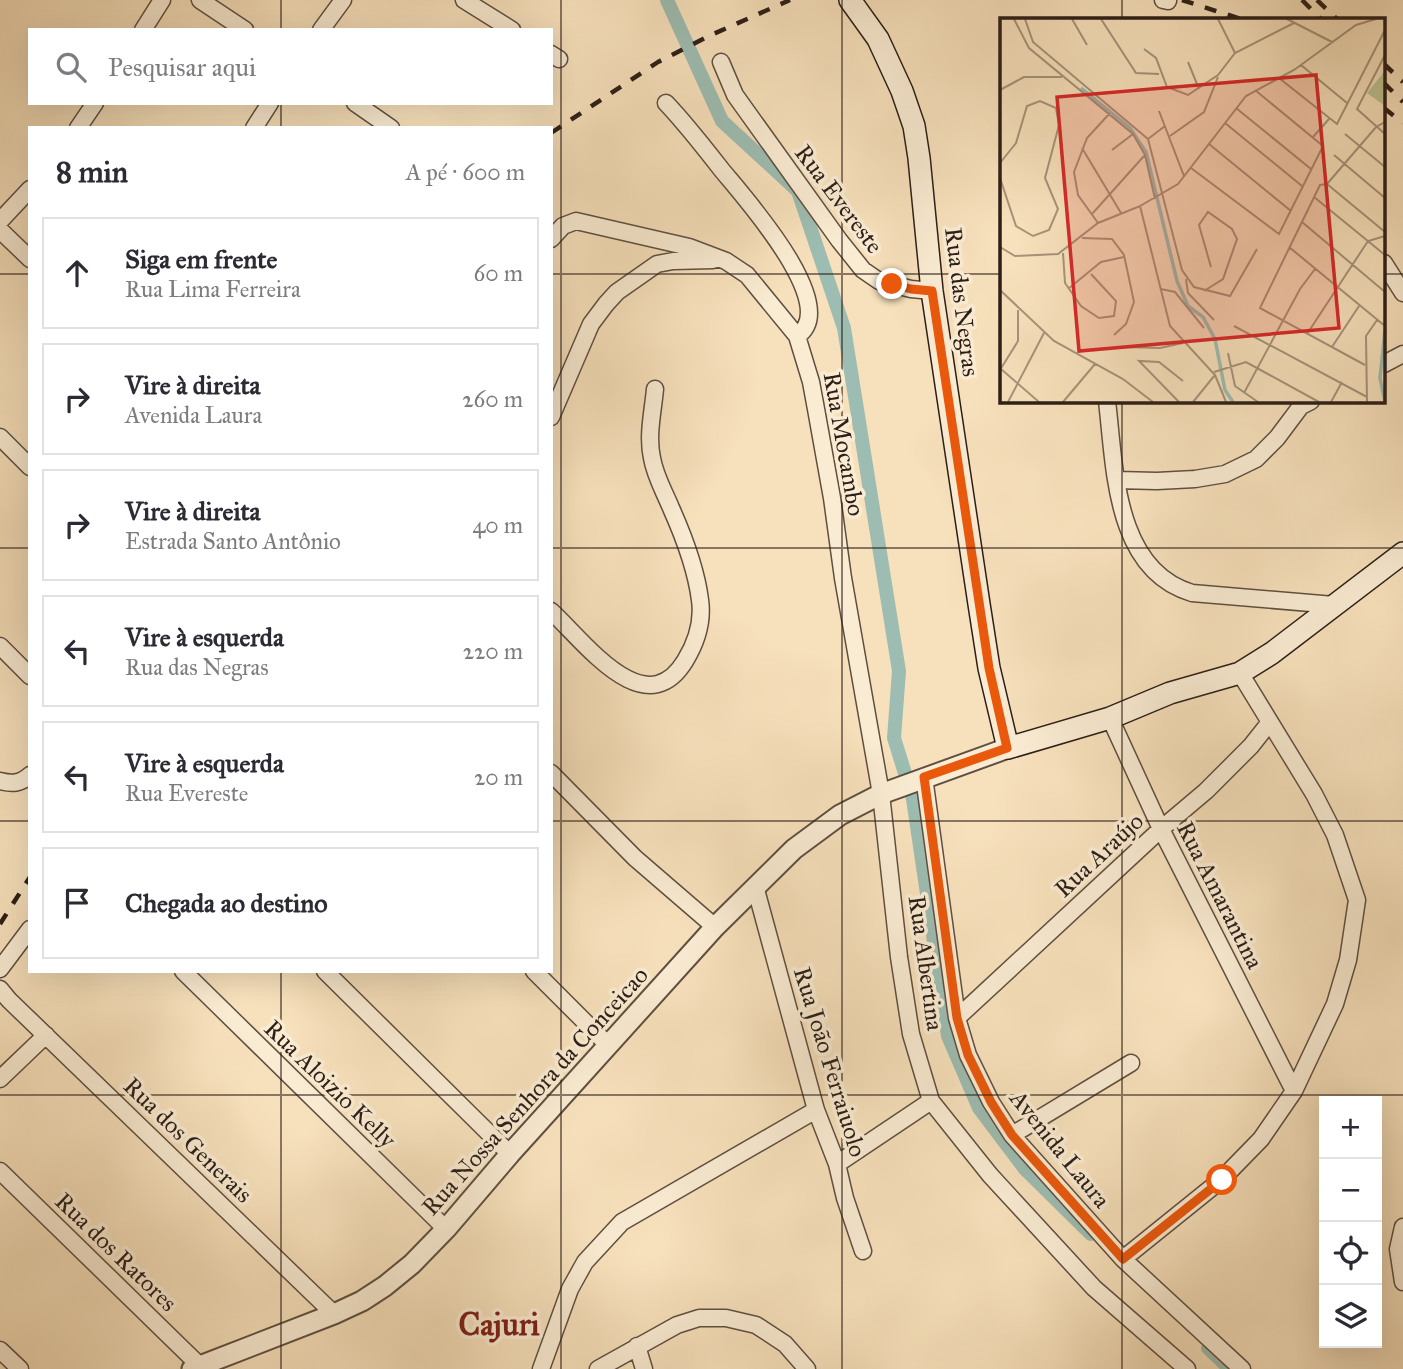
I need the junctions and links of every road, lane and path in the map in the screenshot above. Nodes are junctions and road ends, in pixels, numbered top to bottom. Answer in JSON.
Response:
{"nodes":[{"id":1,"x":162,"y":0,"type":"edge"},
{"id":2,"x":200,"y":0,"type":"edge"},
{"id":3,"x":342,"y":0,"type":"edge"},
{"id":4,"x":464,"y":0,"type":"edge"},
{"id":5,"x":850,"y":0,"type":"edge"},
{"id":6,"x":144,"y":28,"type":"edge"},
{"id":7,"x":242,"y":28,"type":"edge"},
{"id":8,"x":322,"y":28,"type":"edge"},
{"id":9,"x":509,"y":28,"type":"edge"},
{"id":10,"x":721,"y":62,"type":"dead end"},
{"id":11,"x":666,"y":103,"type":"dead end"},
{"id":12,"x":94,"y":105,"type":"edge"},
{"id":13,"x":269,"y":105,"type":"edge"},
{"id":14,"x":358,"y":105,"type":"edge"},
{"id":15,"x":79,"y":126,"type":"edge"},
{"id":16,"x":255,"y":126,"type":"edge"},
{"id":17,"x":388,"y":126,"type":"edge"},
{"id":18,"x":28,"y":191,"type":"edge"},
{"id":19,"x":0,"y":221,"type":"edge"},
{"id":20,"x":0,"y":230,"type":"edge"},
{"id":21,"x":553,"y":237,"type":"edge"},
{"id":22,"x":28,"y":257,"type":"edge"},
{"id":23,"x":726,"y":261,"type":"junction"},
{"id":24,"x":1386,"y":266,"type":"edge"},
{"id":25,"x":932,"y":291,"type":"junction"},
{"id":26,"x":1403,"y":293,"type":"edge"},
{"id":27,"x":797,"y":336,"type":"junction"},
{"id":28,"x":1403,"y":354,"type":"edge"},
{"id":29,"x":1386,"y":364,"type":"edge"},
{"id":30,"x":655,"y":389,"type":"dead end"},
{"id":31,"x":1107,"y":402,"type":"edge"},
{"id":32,"x":1303,"y":402,"type":"edge"},
{"id":33,"x":553,"y":412,"type":"edge"},
{"id":34,"x":0,"y":437,"type":"edge"},
{"id":35,"x":28,"y":465,"type":"edge"},
{"id":36,"x":1116,"y":480,"type":"junction"},
{"id":37,"x":1403,"y":553,"type":"edge"},
{"id":38,"x":1334,"y":605,"type":"junction"},
{"id":39,"x":553,"y":613,"type":"edge"},
{"id":40,"x":0,"y":646,"type":"edge"},
{"id":41,"x":1240,"y":673,"type":"junction"},
{"id":42,"x":28,"y":674,"type":"edge"},
{"id":43,"x":1110,"y":718,"type":"junction"},
{"id":44,"x":1270,"y":722,"type":"junction"},
{"id":45,"x":1007,"y":748,"type":"junction"},
{"id":46,"x":553,"y":775,"type":"edge"},
{"id":47,"x":28,"y":777,"type":"edge"},
{"id":48,"x":918,"y":780,"type":"junction"},
{"id":49,"x":0,"y":781,"type":"edge"},
{"id":50,"x":886,"y":792,"type":"junction"},
{"id":51,"x":1161,"y":829,"type":"junction"},
{"id":52,"x":755,"y":886,"type":"junction"},
{"id":53,"x":715,"y":927,"type":"junction"},
{"id":54,"x":28,"y":932,"type":"edge"},
{"id":55,"x":0,"y":969,"type":"edge"},
{"id":56,"x":185,"y":973,"type":"edge"},
{"id":57,"x":326,"y":973,"type":"edge"},
{"id":58,"x":536,"y":973,"type":"edge"},
{"id":59,"x":4,"y":994,"type":"edge"},
{"id":60,"x":957,"y":1018,"type":"junction"},
{"id":61,"x":46,"y":1035,"type":"junction"},
{"id":62,"x":608,"y":1045,"type":"junction"},
{"id":63,"x":1130,"y":1063,"type":"dead end"},
{"id":64,"x":0,"y":1079,"type":"edge"},
{"id":65,"x":1294,"y":1091,"type":"junction"},
{"id":66,"x":931,"y":1101,"type":"junction"},
{"id":67,"x":816,"y":1110,"type":"junction"},
{"id":68,"x":1012,"y":1135,"type":"junction"},
{"id":69,"x":510,"y":1154,"type":"junction"},
{"id":70,"x":837,"y":1164,"type":"junction"},
{"id":71,"x":0,"y":1171,"type":"edge"},
{"id":72,"x":1403,"y":1227,"type":"edge"},
{"id":73,"x":446,"y":1229,"type":"junction"},
{"id":74,"x":863,"y":1251,"type":"dead end"},
{"id":75,"x":1123,"y":1259,"type":"junction"},
{"id":76,"x":1403,"y":1282,"type":"edge"},
{"id":77,"x":334,"y":1314,"type":"junction"},
{"id":78,"x":637,"y":1346,"type":"junction"},
{"id":79,"x":0,"y":1350,"type":"edge"},
{"id":80,"x":196,"y":1368,"type":"edge"},
{"id":81,"x":20,"y":1369,"type":"edge"},
{"id":82,"x":541,"y":1369,"type":"edge"},
{"id":83,"x":598,"y":1369,"type":"edge"},
{"id":84,"x":644,"y":1369,"type":"edge"},
{"id":85,"x":807,"y":1369,"type":"edge"},
{"id":86,"x":1187,"y":1369,"type":"edge"},
{"id":87,"x":1242,"y":1369,"type":"edge"}],
"edges":[{"from":1,"to":6,"type":"street"},
{"from":2,"to":7,"type":"street"},
{"from":3,"to":8,"type":"street"},
{"from":4,"to":9,"type":"street"},
{"from":5,"to":25,"type":"main road","name":"Rua das Negras"},
{"from":10,"to":25,"type":"street","name":"Rua Evereste"},
{"from":11,"to":27,"type":"street"},
{"from":12,"to":15,"type":"street"},
{"from":13,"to":16,"type":"street"},
{"from":14,"to":17,"type":"street"},
{"from":18,"to":19,"type":"street"},
{"from":20,"to":22,"type":"street"},
{"from":21,"to":23,"type":"street","name":"Rua Mocambo"},
{"from":23,"to":27,"type":"street","name":"Rua Mocambo"},
{"from":23,"to":33,"type":"street"},
{"from":24,"to":26,"type":"street"},
{"from":25,"to":45,"type":"main road","name":"Rua das Negras"},
{"from":27,"to":50,"type":"street","name":"Rua Mocambo"},
{"from":28,"to":29,"type":"street"},
{"from":30,"to":39,"type":"street"},
{"from":31,"to":36,"type":"street"},
{"from":32,"to":36,"type":"street"},
{"from":34,"to":35,"type":"street"},
{"from":36,"to":38,"type":"street"},
{"from":37,"to":38,"type":"main road"},
{"from":38,"to":41,"type":"main road"},
{"from":40,"to":42,"type":"street"},
{"from":41,"to":43,"type":"main road"},
{"from":41,"to":44,"type":"street"},
{"from":43,"to":45,"type":"main road"},
{"from":43,"to":51,"type":"street","name":"Rua Amarantina"},
{"from":44,"to":51,"type":"street","name":"Rua Araújo"},
{"from":44,"to":65,"type":"street"},
{"from":45,"to":48,"type":"street","name":"Rua Nossa Senhora da Conceicao"},
{"from":46,"to":53,"type":"street"},
{"from":47,"to":49,"type":"street"},
{"from":48,"to":50,"type":"street","name":"Rua Nossa Senhora da Conceicao"},
{"from":48,"to":60,"type":"street","name":"Avenida Laura"},
{"from":50,"to":52,"type":"street","name":"Rua Nossa Senhora da Conceicao"},
{"from":50,"to":66,"type":"street","name":"Rua Albertina"},
{"from":51,"to":60,"type":"street","name":"Rua Araújo"},
{"from":51,"to":65,"type":"street","name":"Rua Amarantina"},
{"from":52,"to":53,"type":"street","name":"Rua Nossa Senhora da Conceicao"},
{"from":52,"to":67,"type":"street","name":"Rua João Ferraiuolo"},
{"from":53,"to":62,"type":"street","name":"Rua Nossa Senhora da Conceicao"},
{"from":54,"to":55,"type":"street"},
{"from":56,"to":73,"type":"street","name":"Rua Aloizio Kelly"},
{"from":57,"to":69,"type":"street"},
{"from":58,"to":62,"type":"street"},
{"from":59,"to":61,"type":"street","name":"Rua dos Generais"},
{"from":60,"to":68,"type":"street","name":"Avenida Laura"},
{"from":61,"to":64,"type":"street"},
{"from":61,"to":77,"type":"street","name":"Rua dos Generais"},
{"from":62,"to":69,"type":"street","name":"Rua Nossa Senhora da Conceicao"},
{"from":63,"to":68,"type":"street"},
{"from":65,"to":75,"type":"street"},
{"from":66,"to":70,"type":"street"},
{"from":66,"to":86,"type":"street","name":"Rua Albertina"},
{"from":67,"to":70,"type":"street","name":"Rua João Ferraiuolo"},
{"from":67,"to":82,"type":"street"},
{"from":68,"to":75,"type":"street","name":"Avenida Laura"},
{"from":69,"to":73,"type":"street","name":"Rua Nossa Senhora da Conceicao"},
{"from":70,"to":74,"type":"street","name":"Rua João Ferraiuolo"},
{"from":71,"to":80,"type":"street","name":"Rua dos Ratores"},
{"from":72,"to":76,"type":"street"},
{"from":73,"to":77,"type":"street","name":"Rua Nossa Senhora da Conceicao"},
{"from":75,"to":87,"type":"street","name":"Avenida Laura"},
{"from":77,"to":80,"type":"street","name":"Rua Nossa Senhora da Conceicao"},
{"from":78,"to":83,"type":"street"},
{"from":78,"to":84,"type":"street"},
{"from":78,"to":85,"type":"street"},
{"from":79,"to":81,"type":"street"}]}
